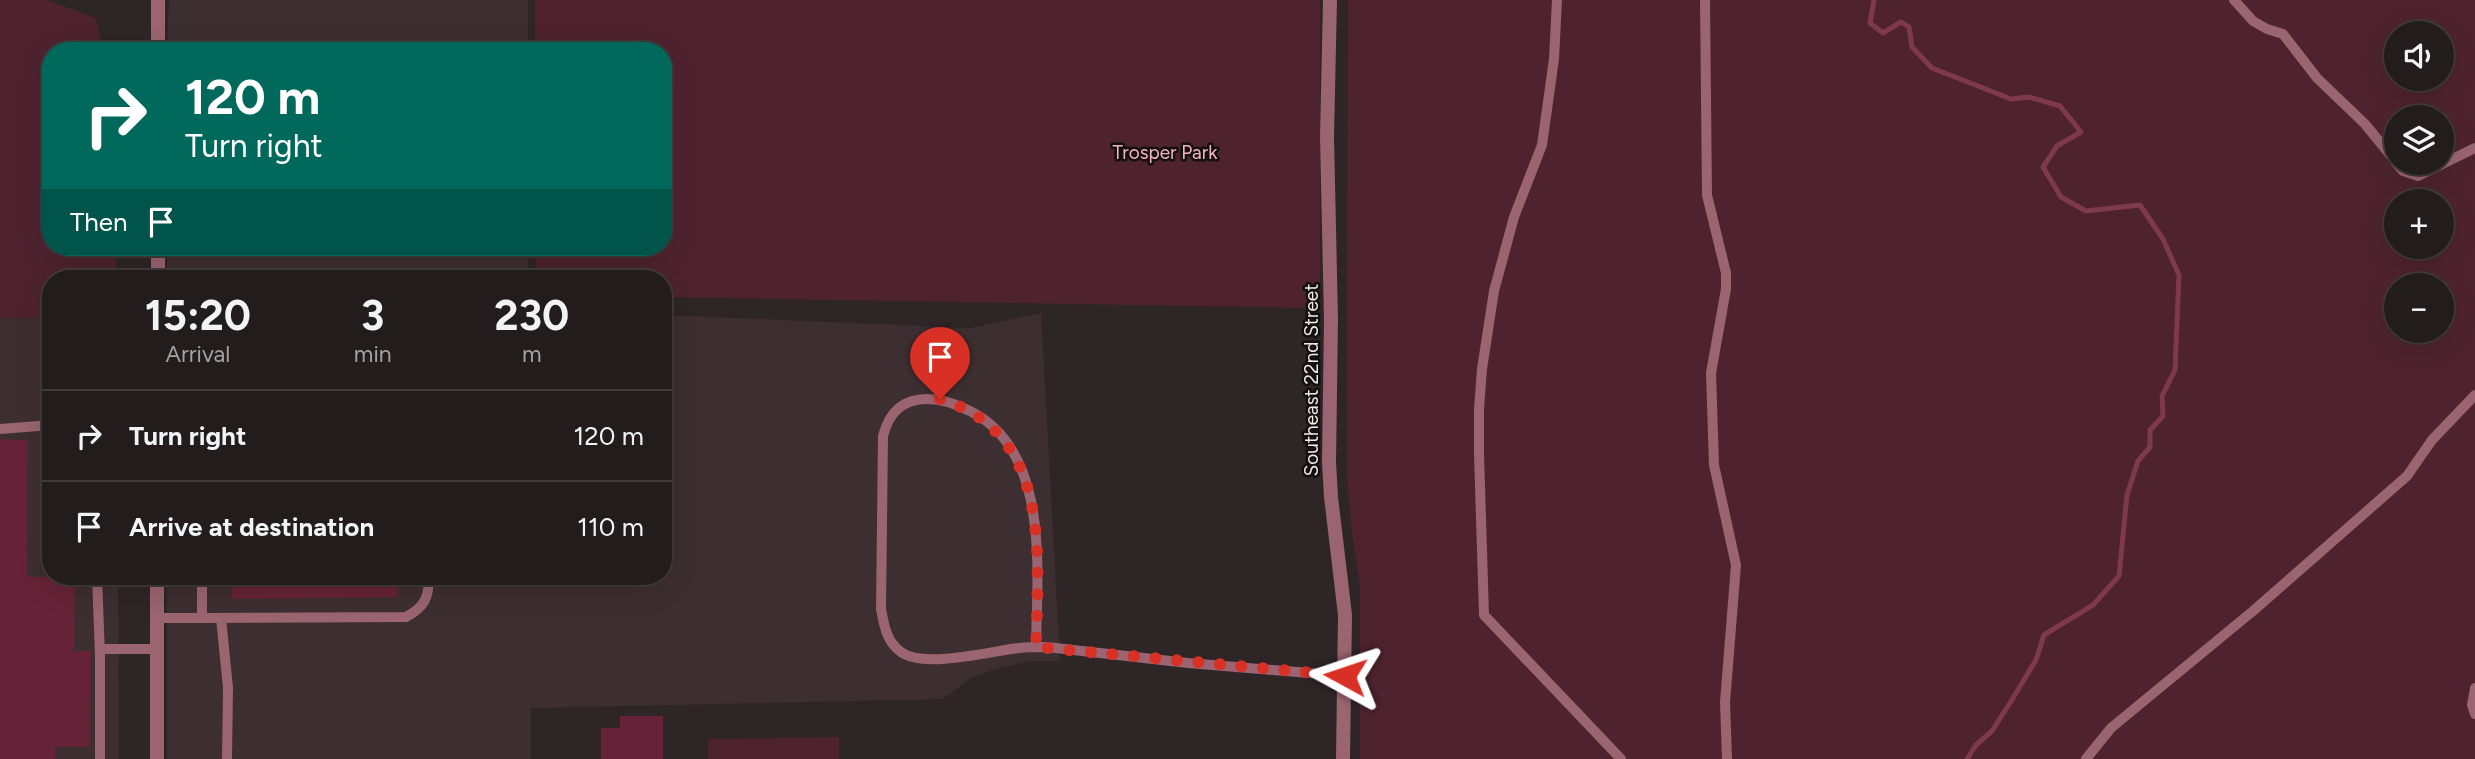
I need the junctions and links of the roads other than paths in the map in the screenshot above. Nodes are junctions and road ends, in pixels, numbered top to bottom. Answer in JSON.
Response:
{"nodes":[{"id":1,"x":158,"y":0,"type":"edge"},
{"id":2,"x":1330,"y":0,"type":"edge"},
{"id":3,"x":1557,"y":0,"type":"edge"},
{"id":4,"x":1706,"y":0,"type":"edge"},
{"id":5,"x":2234,"y":0,"type":"edge"},
{"id":6,"x":158,"y":42,"type":"edge"},
{"id":7,"x":2384,"y":147,"type":"edge"},
{"id":8,"x":2475,"y":148,"type":"edge"},
{"id":9,"x":2454,"y":158,"type":"edge"},
{"id":10,"x":2475,"y":395,"type":"edge"},
{"id":11,"x":42,"y":426,"type":"edge"},
{"id":12,"x":0,"y":429,"type":"edge"},
{"id":13,"x":97,"y":585,"type":"edge"},
{"id":14,"x":157,"y":585,"type":"edge"},
{"id":15,"x":202,"y":585,"type":"edge"},
{"id":16,"x":429,"y":585,"type":"edge"},
{"id":17,"x":157,"y":618,"type":"junction"},
{"id":18,"x":202,"y":618,"type":"junction"},
{"id":19,"x":221,"y":618,"type":"junction"},
{"id":20,"x":1036,"y":647,"type":"junction"},
{"id":21,"x":100,"y":649,"type":"junction"},
{"id":22,"x":157,"y":649,"type":"junction"},
{"id":23,"x":1345,"y":676,"type":"junction"},
{"id":24,"x":2475,"y":688,"type":"edge"},
{"id":25,"x":2475,"y":715,"type":"edge"},
{"id":26,"x":100,"y":759,"type":"edge"},
{"id":27,"x":156,"y":759,"type":"edge"},
{"id":28,"x":227,"y":759,"type":"edge"},
{"id":29,"x":1343,"y":759,"type":"edge"},
{"id":30,"x":1621,"y":759,"type":"edge"},
{"id":31,"x":1727,"y":759,"type":"edge"},
{"id":32,"x":2086,"y":759,"type":"edge"}],
"edges":[{"from":1,"to":6,"type":"street"},
{"from":2,"to":23,"type":"street","name":"Southeast 22nd Street"},
{"from":3,"to":30,"type":"lane"},
{"from":4,"to":31,"type":"lane"},
{"from":5,"to":7,"type":"lane"},
{"from":8,"to":9,"type":"lane"},
{"from":10,"to":32,"type":"lane"},
{"from":11,"to":12,"type":"lane"},
{"from":13,"to":21,"type":"lane"},
{"from":14,"to":17,"type":"street"},
{"from":15,"to":18,"type":"lane"},
{"from":16,"to":19,"type":"lane"},
{"from":17,"to":18,"type":"lane"},
{"from":17,"to":22,"type":"street"},
{"from":18,"to":19,"type":"lane"},
{"from":19,"to":28,"type":"lane"},
{"from":20,"to":20,"type":"lane"},
{"from":20,"to":23,"type":"lane"},
{"from":21,"to":22,"type":"lane"},
{"from":21,"to":26,"type":"lane"},
{"from":22,"to":27,"type":"street"},
{"from":23,"to":29,"type":"street","name":"Southeast 22nd Street"},
{"from":24,"to":25,"type":"lane"}]}
